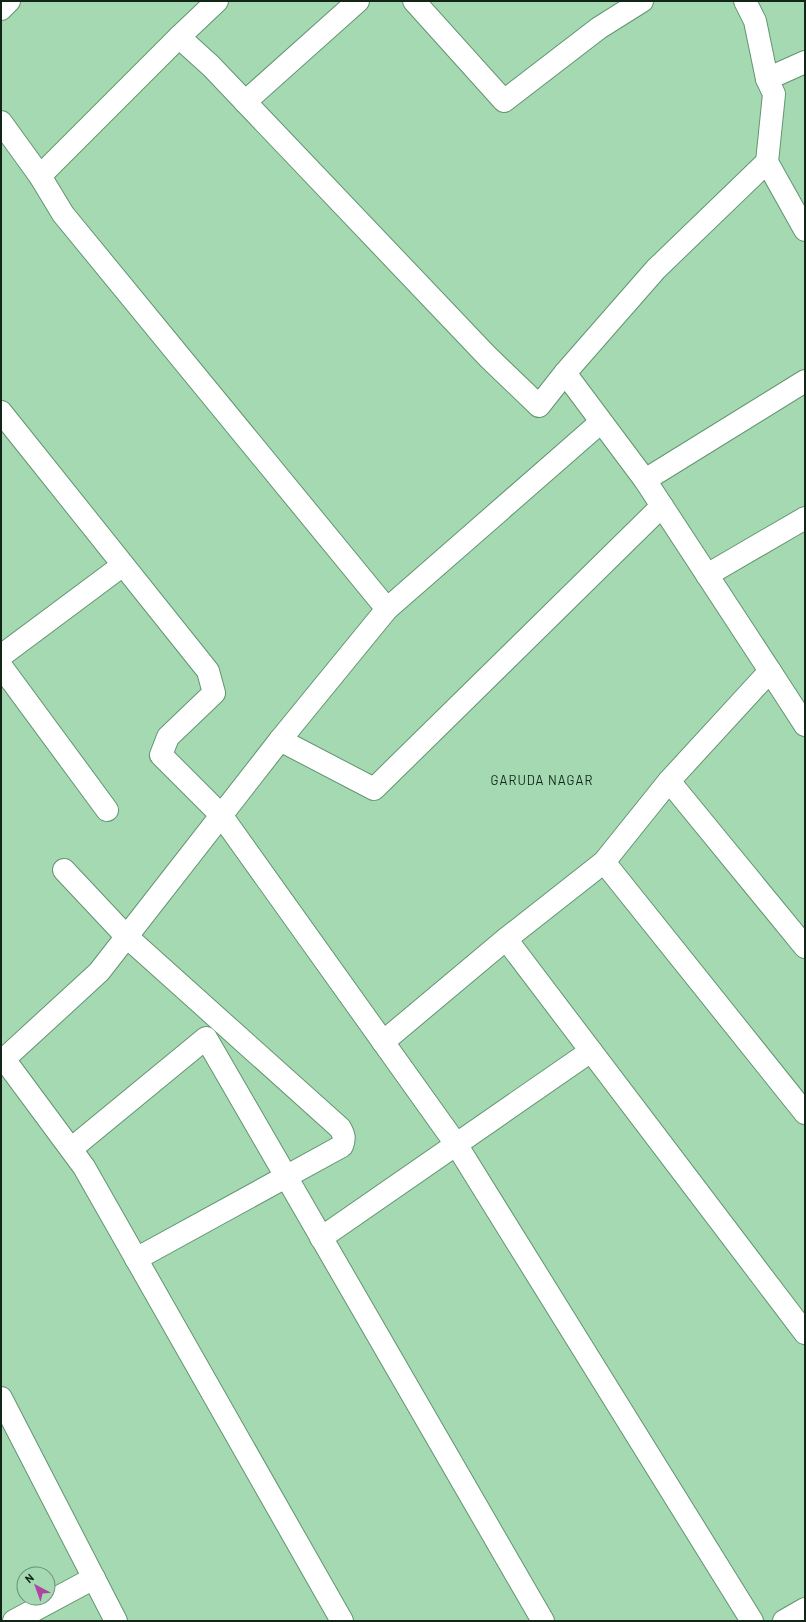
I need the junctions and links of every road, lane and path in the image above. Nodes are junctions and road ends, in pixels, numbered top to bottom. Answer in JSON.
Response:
{"nodes":[{"id":1,"x":9,"y":1,"type":"edge"},
{"id":2,"x":217,"y":1,"type":"edge"},
{"id":3,"x":358,"y":1,"type":"edge"},
{"id":4,"x":414,"y":1,"type":"edge"},
{"id":5,"x":642,"y":1,"type":"edge"},
{"id":6,"x":745,"y":1,"type":"edge"},
{"id":7,"x":1,"y":9,"type":"edge"},
{"id":8,"x":179,"y":38,"type":"junction"},
{"id":9,"x":805,"y":62,"type":"edge"},
{"id":10,"x":768,"y":80,"type":"junction"},
{"id":11,"x":245,"y":102,"type":"junction"},
{"id":12,"x":1,"y":122,"type":"edge"},
{"id":13,"x":767,"y":162,"type":"junction"},
{"id":14,"x":40,"y":176,"type":"junction"},
{"id":15,"x":803,"y":223,"type":"edge"},
{"id":16,"x":565,"y":373,"type":"junction"},
{"id":17,"x":805,"y":381,"type":"edge"},
{"id":18,"x":1,"y":412,"type":"edge"},
{"id":19,"x":601,"y":422,"type":"junction"},
{"id":20,"x":645,"y":480,"type":"junction"},
{"id":21,"x":662,"y":506,"type":"junction"},
{"id":22,"x":805,"y":518,"type":"edge"},
{"id":23,"x":123,"y":564,"type":"junction"},
{"id":24,"x":707,"y":574,"type":"junction"},
{"id":25,"x":388,"y":610,"type":"junction"},
{"id":26,"x":1,"y":656,"type":"edge"},
{"id":27,"x":1,"y":666,"type":"edge"},
{"id":28,"x":770,"y":671,"type":"junction"},
{"id":29,"x":799,"y":702,"type":"edge"},
{"id":30,"x":805,"y":725,"type":"edge"},
{"id":31,"x":280,"y":740,"type":"junction"},
{"id":32,"x":669,"y":781,"type":"junction"},
{"id":33,"x":107,"y":810,"type":"dead end"},
{"id":34,"x":221,"y":815,"type":"junction"},
{"id":35,"x":604,"y":862,"type":"junction"},
{"id":36,"x":64,"y":870,"type":"dead end"},
{"id":37,"x":126,"y":936,"type":"junction"},
{"id":38,"x":506,"y":939,"type":"junction"},
{"id":39,"x":805,"y":947,"type":"edge"},
{"id":40,"x":383,"y":1042,"type":"junction"},
{"id":41,"x":591,"y":1051,"type":"junction"},
{"id":42,"x":3,"y":1061,"type":"edge"},
{"id":43,"x":805,"y":1113,"type":"edge"},
{"id":44,"x":456,"y":1144,"type":"junction"},
{"id":45,"x":71,"y":1150,"type":"junction"},
{"id":46,"x":286,"y":1177,"type":"junction"},
{"id":47,"x":321,"y":1238,"type":"junction"},
{"id":48,"x":136,"y":1259,"type":"junction"},
{"id":49,"x":805,"y":1332,"type":"edge"},
{"id":50,"x":1,"y":1398,"type":"edge"},
{"id":51,"x":94,"y":1578,"type":"junction"},
{"id":52,"x":14,"y":1621,"type":"edge"},
{"id":53,"x":116,"y":1621,"type":"edge"},
{"id":54,"x":342,"y":1621,"type":"edge"},
{"id":55,"x":543,"y":1621,"type":"edge"},
{"id":56,"x":752,"y":1621,"type":"edge"}],
"edges":[{"from":1,"to":7,"type":"street"},
{"from":2,"to":8,"type":"street"},
{"from":3,"to":11,"type":"street"},
{"from":4,"to":5,"type":"street"},
{"from":6,"to":10,"type":"street"},
{"from":8,"to":11,"type":"street"},
{"from":8,"to":14,"type":"street"},
{"from":9,"to":10,"type":"street"},
{"from":10,"to":13,"type":"street"},
{"from":11,"to":16,"type":"street"},
{"from":12,"to":14,"type":"street"},
{"from":13,"to":15,"type":"street"},
{"from":13,"to":16,"type":"street"},
{"from":14,"to":25,"type":"street"},
{"from":16,"to":19,"type":"street"},
{"from":17,"to":20,"type":"street"},
{"from":18,"to":23,"type":"street"},
{"from":19,"to":20,"type":"street"},
{"from":19,"to":25,"type":"street"},
{"from":20,"to":21,"type":"street"},
{"from":21,"to":24,"type":"street"},
{"from":21,"to":31,"type":"street"},
{"from":22,"to":24,"type":"street"},
{"from":23,"to":26,"type":"street"},
{"from":23,"to":34,"type":"street"},
{"from":24,"to":28,"type":"street"},
{"from":25,"to":31,"type":"street"},
{"from":27,"to":33,"type":"street"},
{"from":28,"to":29,"type":"street"},
{"from":28,"to":32,"type":"street"},
{"from":29,"to":30,"type":"street"},
{"from":31,"to":34,"type":"street"},
{"from":32,"to":35,"type":"street"},
{"from":32,"to":39,"type":"street"},
{"from":34,"to":37,"type":"street"},
{"from":34,"to":40,"type":"street"},
{"from":35,"to":38,"type":"street"},
{"from":35,"to":43,"type":"street"},
{"from":36,"to":37,"type":"street"},
{"from":37,"to":42,"type":"street"},
{"from":37,"to":46,"type":"street"},
{"from":38,"to":40,"type":"street"},
{"from":38,"to":41,"type":"street"},
{"from":40,"to":44,"type":"street"},
{"from":41,"to":44,"type":"street"},
{"from":41,"to":49,"type":"street"},
{"from":42,"to":45,"type":"street"},
{"from":44,"to":47,"type":"street"},
{"from":44,"to":56,"type":"street"},
{"from":45,"to":46,"type":"street"},
{"from":45,"to":48,"type":"street"},
{"from":46,"to":47,"type":"street"},
{"from":46,"to":48,"type":"street"},
{"from":47,"to":55,"type":"street"},
{"from":48,"to":54,"type":"street"},
{"from":50,"to":51,"type":"street"},
{"from":51,"to":52,"type":"street"},
{"from":51,"to":53,"type":"street"}]}
